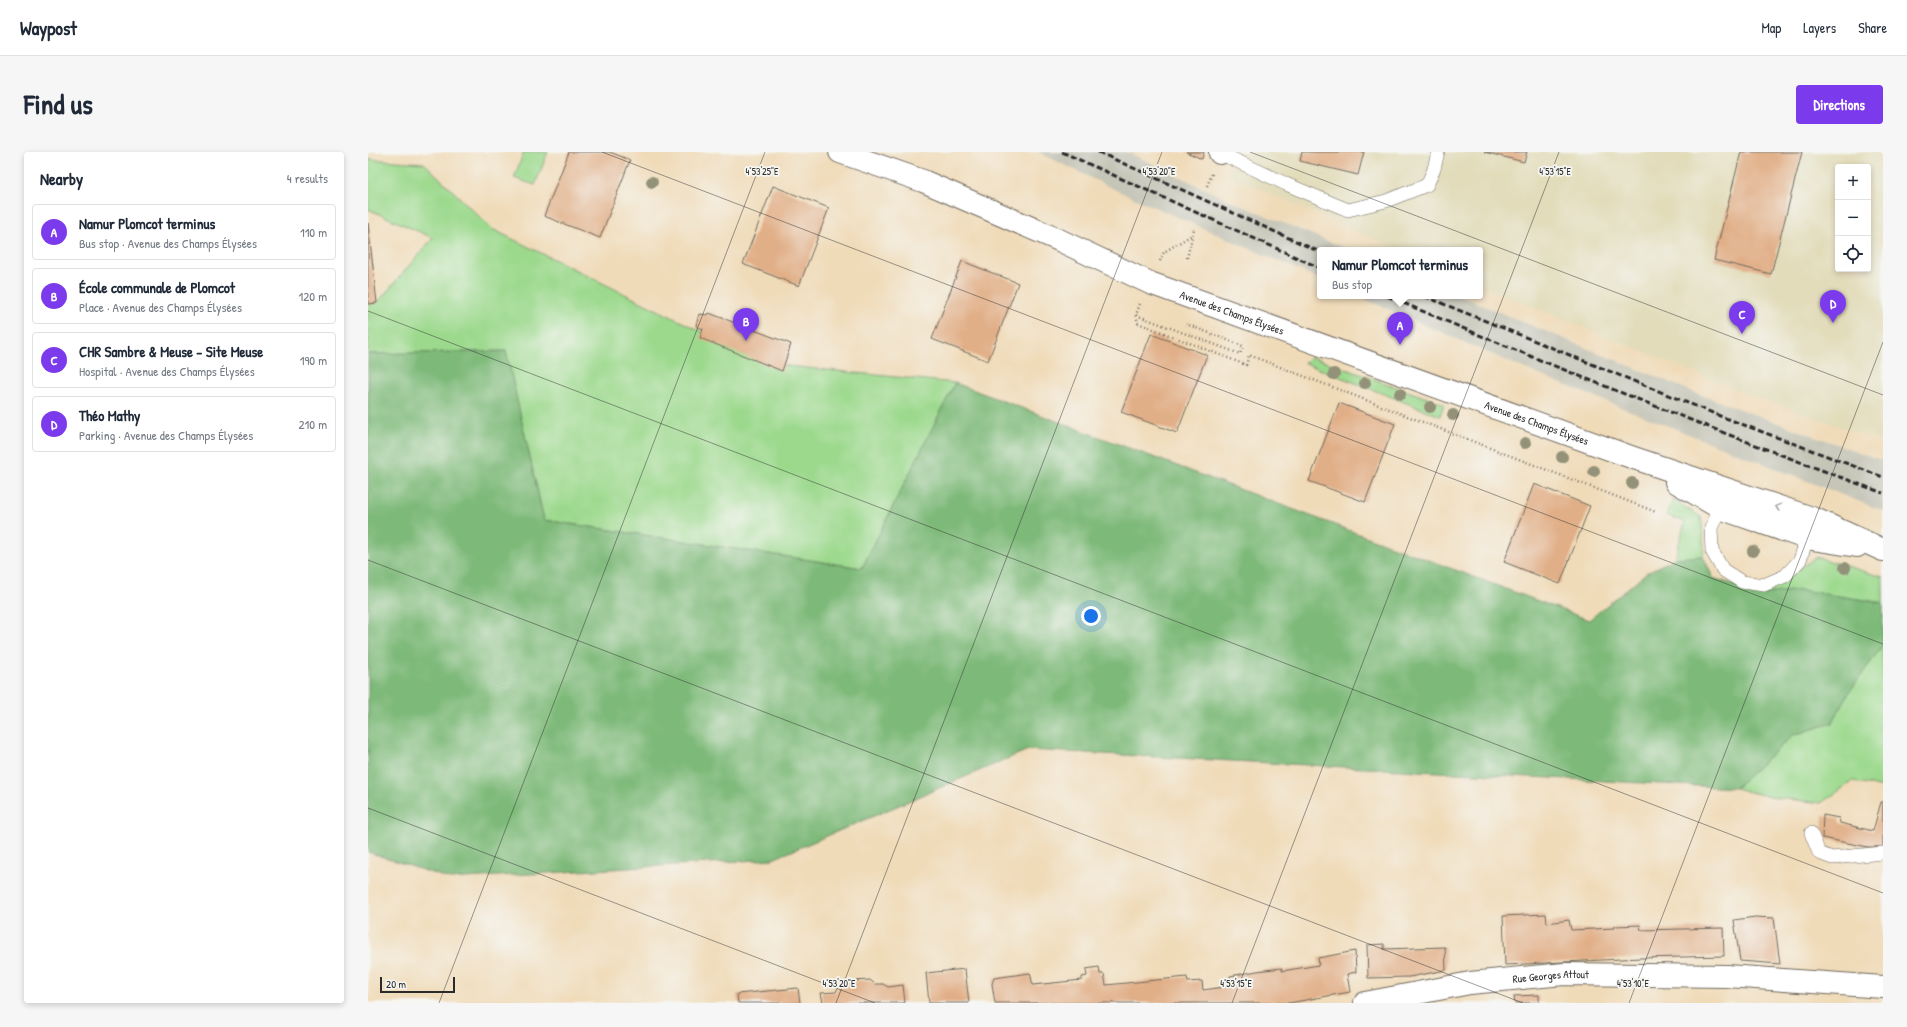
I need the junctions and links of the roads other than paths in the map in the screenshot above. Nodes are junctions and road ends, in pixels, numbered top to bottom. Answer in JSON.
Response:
{"nodes":[{"id":1,"x":840,"y":152,"type":"edge"},
{"id":2,"x":1220,"y":152,"type":"edge"},
{"id":3,"x":1438,"y":152,"type":"edge"},
{"id":4,"x":1631,"y":457,"type":"junction"},
{"id":5,"x":1720,"y":508,"type":"junction"},
{"id":6,"x":1810,"y":529,"type":"junction"},
{"id":7,"x":1883,"y":550,"type":"edge"},
{"id":8,"x":1812,"y":833,"type":"dead end"},
{"id":9,"x":1883,"y":853,"type":"edge"},
{"id":10,"x":1883,"y":987,"type":"edge"},
{"id":11,"x":1365,"y":1003,"type":"edge"}],
"edges":[{"from":1,"to":4,"type":"street","name":"Avenue des Champs Élysées"},
{"from":2,"to":3,"type":"lane"},
{"from":4,"to":5,"type":"street","name":"Avenue des Champs Élysées"},
{"from":6,"to":4,"type":"street","name":"Avenue des Champs Élysées","one_way":true},
{"from":5,"to":6,"type":"street","name":"Avenue des Champs Élysées"},
{"from":5,"to":6,"type":"lane"},
{"from":6,"to":7,"type":"street","name":"Avenue des Champs Élysées"},
{"from":8,"to":9,"type":"lane"},
{"from":10,"to":11,"type":"street","name":"Rue Georges Attout"}]}
